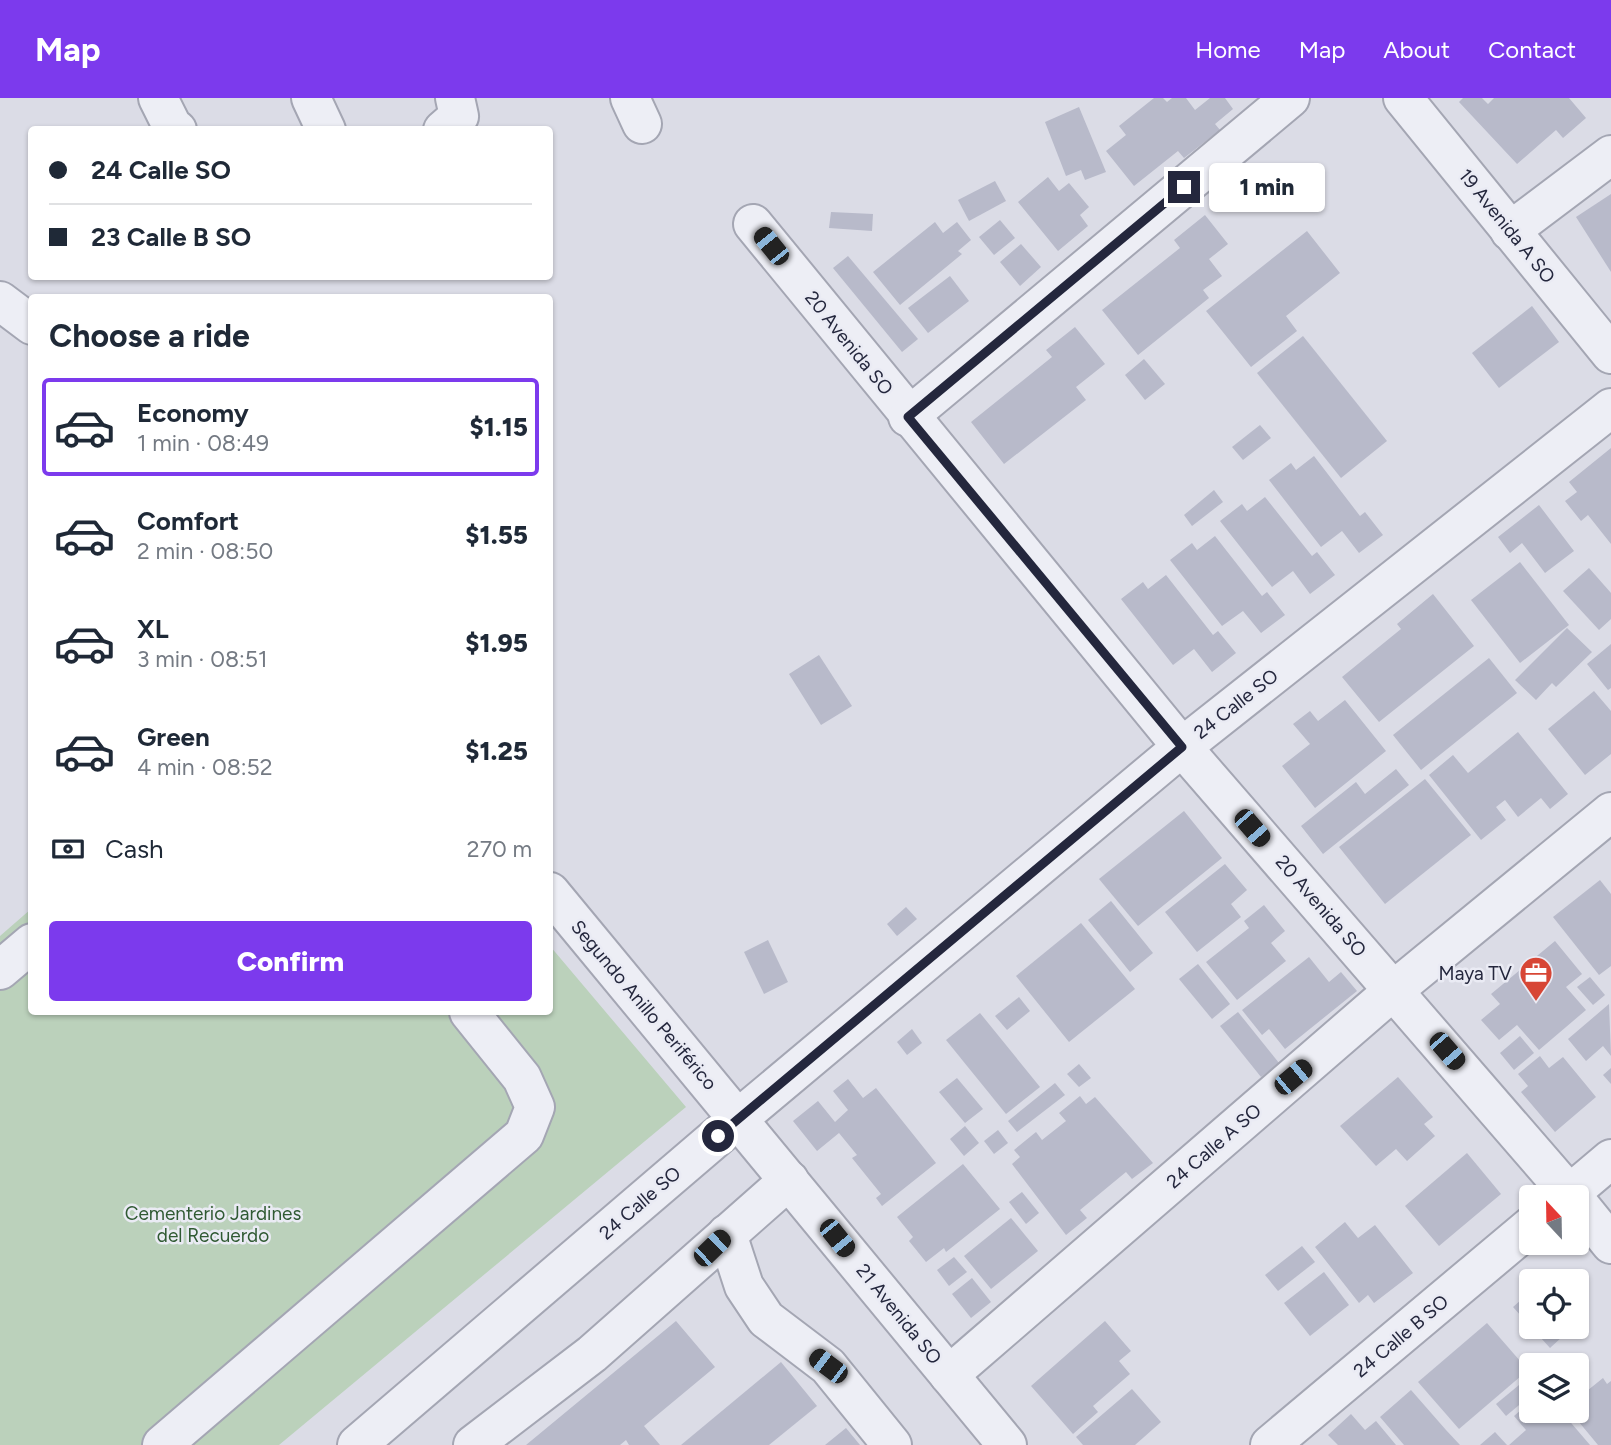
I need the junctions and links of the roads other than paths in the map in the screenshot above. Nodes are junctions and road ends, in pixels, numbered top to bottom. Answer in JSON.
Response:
{"nodes":[{"id":1,"x":158,"y":98,"type":"edge"},
{"id":2,"x":311,"y":98,"type":"edge"},
{"id":3,"x":454,"y":98,"type":"edge"},
{"id":4,"x":1290,"y":98,"type":"edge"},
{"id":5,"x":1403,"y":98,"type":"edge"},
{"id":6,"x":172,"y":126,"type":"edge"},
{"id":7,"x":324,"y":126,"type":"edge"},
{"id":8,"x":448,"y":126,"type":"edge"},
{"id":9,"x":1611,"y":155,"type":"edge"},
{"id":10,"x":753,"y":224,"type":"dead end"},
{"id":11,"x":1510,"y":231,"type":"junction"},
{"id":12,"x":0,"y":301,"type":"edge"},
{"id":13,"x":28,"y":322,"type":"edge"},
{"id":14,"x":1611,"y":354,"type":"edge"},
{"id":15,"x":1611,"y":408,"type":"edge"},
{"id":16,"x":908,"y":417,"type":"junction"},
{"id":17,"x":1182,"y":747,"type":"junction"},
{"id":18,"x":1611,"y":812,"type":"edge"},
{"id":19,"x":553,"y":896,"type":"edge"},
{"id":20,"x":28,"y":946,"type":"edge"},
{"id":21,"x":0,"y":970,"type":"edge"},
{"id":22,"x":1395,"y":990,"type":"junction"},
{"id":23,"x":471,"y":1015,"type":"edge"},
{"id":24,"x":739,"y":1118,"type":"junction"},
{"id":25,"x":1611,"y":1159,"type":"edge"},
{"id":26,"x":789,"y":1180,"type":"junction"},
{"id":27,"x":1560,"y":1185,"type":"edge"},
{"id":28,"x":1584,"y":1185,"type":"edge"},
{"id":29,"x":1589,"y":1219,"type":"edge"},
{"id":30,"x":727,"y":1234,"type":"junction"},
{"id":31,"x":1519,"y":1236,"type":"edge"},
{"id":32,"x":1611,"y":1244,"type":"edge"},
{"id":33,"x":949,"y":1375,"type":"junction"},
{"id":34,"x":162,"y":1445,"type":"edge"},
{"id":35,"x":357,"y":1445,"type":"edge"},
{"id":36,"x":473,"y":1445,"type":"edge"},
{"id":37,"x":892,"y":1445,"type":"edge"},
{"id":38,"x":1007,"y":1445,"type":"edge"},
{"id":39,"x":1270,"y":1445,"type":"edge"}],
"edges":[{"from":1,"to":6,"type":"street"},
{"from":2,"to":7,"type":"street"},
{"from":3,"to":8,"type":"street"},
{"from":4,"to":16,"type":"street"},
{"from":5,"to":11,"type":"street","name":"19 Avenida A SO"},
{"from":9,"to":11,"type":"street"},
{"from":10,"to":16,"type":"street","name":"20 Avenida SO"},
{"from":11,"to":14,"type":"street","name":"19 Avenida A SO"},
{"from":12,"to":13,"type":"street"},
{"from":15,"to":17,"type":"street","name":"24 Calle SO"},
{"from":16,"to":17,"type":"street","name":"20 Avenida SO"},
{"from":17,"to":22,"type":"street","name":"20 Avenida SO"},
{"from":17,"to":24,"type":"street","name":"24 Calle SO"},
{"from":18,"to":22,"type":"street","name":"24 Calle A SO"},
{"from":19,"to":24,"type":"street","name":"Segundo Anillo Periférico"},
{"from":20,"to":21,"type":"street"},
{"from":22,"to":27,"type":"street","name":"20 Avenida SO"},
{"from":22,"to":33,"type":"street","name":"24 Calle A SO"},
{"from":23,"to":34,"type":"street"},
{"from":24,"to":26,"type":"street","name":"21 Avenida SO"},
{"from":24,"to":35,"type":"street","name":"24 Calle SO"},
{"from":25,"to":28,"type":"street"},
{"from":26,"to":30,"type":"street"},
{"from":26,"to":33,"type":"street","name":"21 Avenida SO"},
{"from":29,"to":32,"type":"street","name":"20 Avenida SO"},
{"from":30,"to":36,"type":"street"},
{"from":30,"to":37,"type":"street"},
{"from":31,"to":39,"type":"street","name":"24 Calle B SO"},
{"from":33,"to":38,"type":"street","name":"21 Avenida SO"}]}
